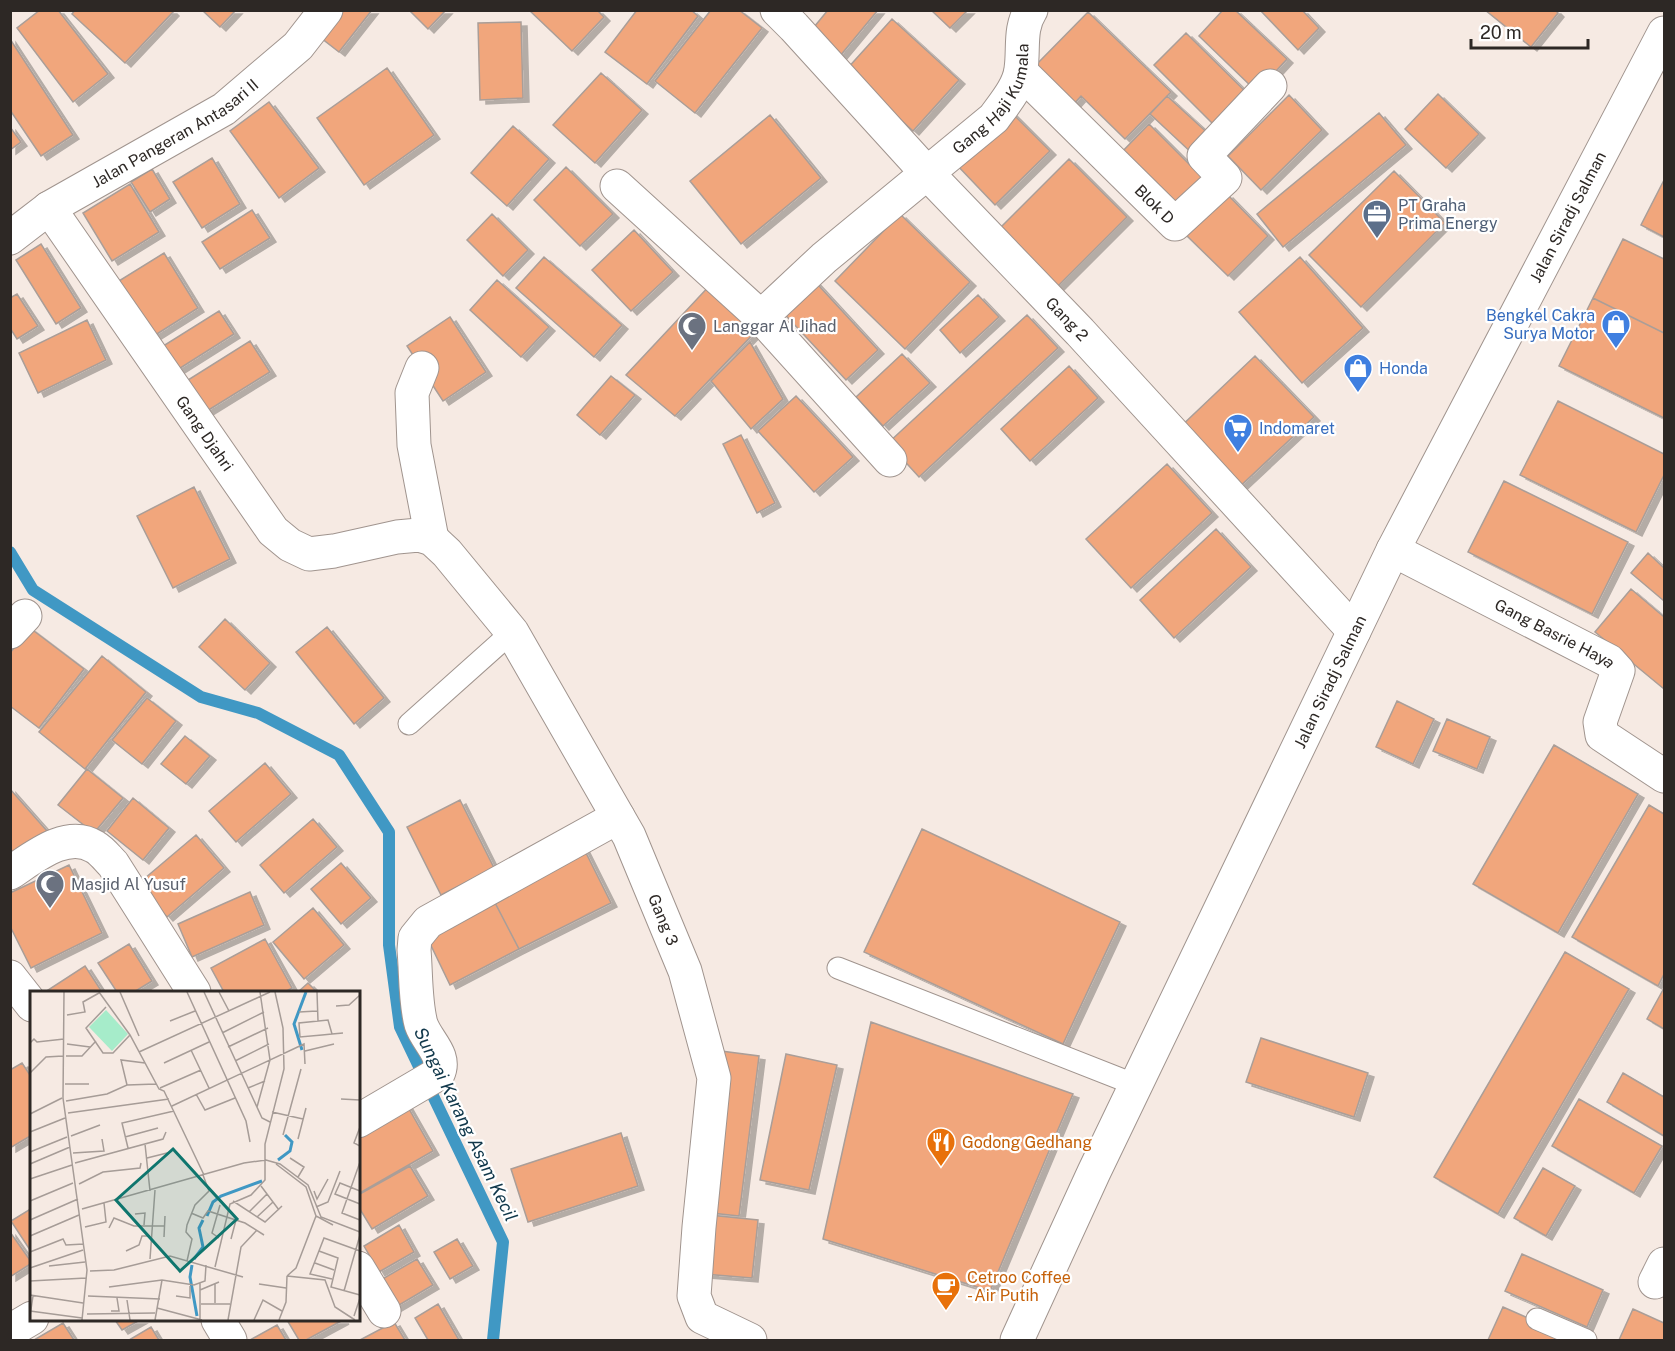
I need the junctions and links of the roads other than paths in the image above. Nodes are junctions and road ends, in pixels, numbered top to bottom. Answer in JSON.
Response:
{"nodes":[{"id":1,"x":326,"y":10,"type":"edge"},
{"id":2,"x":1031,"y":10,"type":"edge"},
{"id":3,"x":794,"y":16,"type":"edge"},
{"id":4,"x":1665,"y":33,"type":"edge"},
{"id":5,"x":1021,"y":72,"type":"junction"},
{"id":6,"x":1270,"y":86,"type":"dead end"},
{"id":7,"x":926,"y":172,"type":"junction"},
{"id":8,"x":616,"y":186,"type":"dead end"},
{"id":9,"x":49,"y":208,"type":"junction"},
{"id":10,"x":10,"y":238,"type":"edge"},
{"id":11,"x":761,"y":316,"type":"junction"},
{"id":12,"x":422,"y":368,"type":"dead end"},
{"id":13,"x":890,"y":460,"type":"dead end"},
{"id":14,"x":426,"y":537,"type":"junction"},
{"id":15,"x":1393,"y":550,"type":"junction"},
{"id":16,"x":1354,"y":631,"type":"junction"},
{"id":17,"x":512,"y":632,"type":"junction"},
{"id":18,"x":409,"y":724,"type":"dead end"},
{"id":19,"x":1665,"y":776,"type":"edge"},
{"id":20,"x":618,"y":817,"type":"junction"},
{"id":21,"x":10,"y":873,"type":"edge"},
{"id":22,"x":838,"y":968,"type":"dead end"},
{"id":23,"x":10,"y":977,"type":"edge"},
{"id":24,"x":193,"y":991,"type":"edge"},
{"id":25,"x":30,"y":1002,"type":"edge"},
{"id":26,"x":1136,"y":1084,"type":"junction"},
{"id":27,"x":360,"y":1120,"type":"edge"},
{"id":28,"x":360,"y":1271,"type":"edge"},
{"id":29,"x":384,"y":1311,"type":"dead end"},
{"id":30,"x":30,"y":1319,"type":"edge"},
{"id":31,"x":1537,"y":1319,"type":"dead end"},
{"id":32,"x":219,"y":1321,"type":"edge"},
{"id":33,"x":10,"y":1330,"type":"edge"},
{"id":34,"x":230,"y":1341,"type":"edge"},
{"id":35,"x":750,"y":1341,"type":"edge"},
{"id":36,"x":1017,"y":1341,"type":"edge"},
{"id":37,"x":1586,"y":1341,"type":"edge"}],
"edges":[{"from":1,"to":9,"type":"street","name":"Jalan Pangeran Antasari II"},
{"from":2,"to":5,"type":"street","name":"Gang Haji Kumala"},
{"from":3,"to":7,"type":"street","name":"Gang 2"},
{"from":4,"to":15,"type":"street","name":"Jalan Siradj Salman"},
{"from":5,"to":6,"type":"street","name":"Blok D"},
{"from":5,"to":7,"type":"street","name":"Gang Haji Kumala"},
{"from":7,"to":11,"type":"street","name":"Gang Haji Kumala"},
{"from":7,"to":16,"type":"street","name":"Gang 2"},
{"from":8,"to":11,"type":"street"},
{"from":9,"to":10,"type":"street","name":"Jalan Pangeran Antasari II"},
{"from":9,"to":14,"type":"street","name":"Gang Djahri"},
{"from":11,"to":13,"type":"street"},
{"from":12,"to":14,"type":"street"},
{"from":14,"to":17,"type":"street","name":"Gang 3"},
{"from":15,"to":16,"type":"street","name":"Jalan Siradj Salman"},
{"from":15,"to":19,"type":"street","name":"Gang Basrie Haya"},
{"from":16,"to":26,"type":"street","name":"Jalan Siradj Salman"},
{"from":17,"to":18,"type":"lane"},
{"from":17,"to":20,"type":"street","name":"Gang 3"},
{"from":20,"to":27,"type":"street"},
{"from":20,"to":35,"type":"street","name":"Gang 3"},
{"from":21,"to":24,"type":"street"},
{"from":22,"to":26,"type":"lane"},
{"from":23,"to":25,"type":"street"},
{"from":26,"to":36,"type":"street","name":"Jalan Siradj Salman"},
{"from":28,"to":29,"type":"street"},
{"from":30,"to":33,"type":"street"},
{"from":31,"to":37,"type":"lane"},
{"from":32,"to":34,"type":"street"}]}
